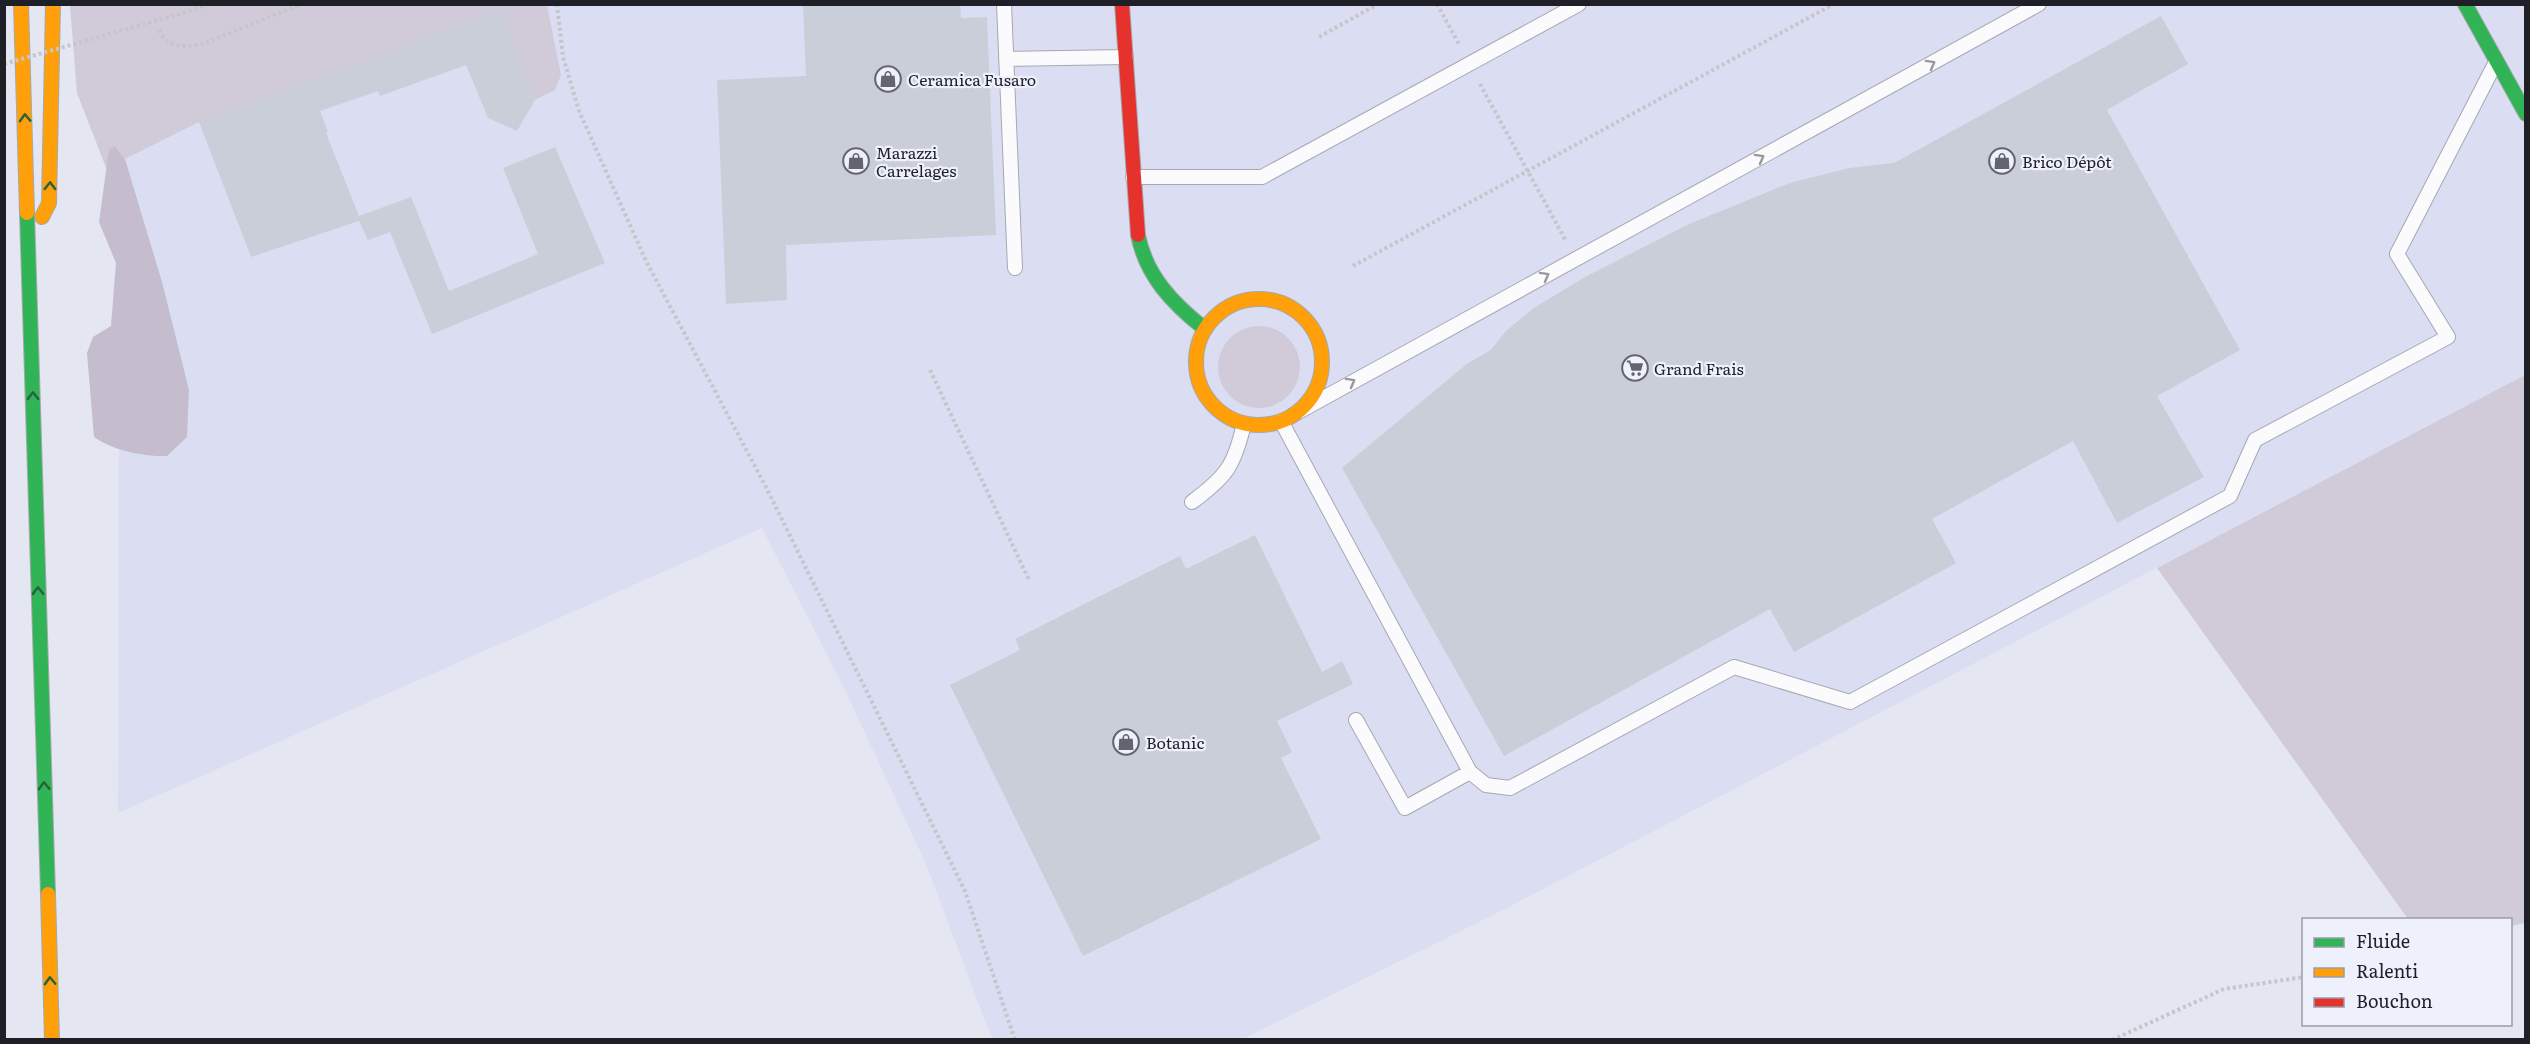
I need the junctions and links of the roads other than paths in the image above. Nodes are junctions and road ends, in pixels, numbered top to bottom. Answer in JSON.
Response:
{"nodes":[{"id":1,"x":21,"y":4,"type":"edge"},
{"id":2,"x":53,"y":4,"type":"edge"},
{"id":3,"x":1004,"y":4,"type":"edge"},
{"id":4,"x":1122,"y":4,"type":"edge"},
{"id":5,"x":1579,"y":4,"type":"edge"},
{"id":6,"x":2039,"y":4,"type":"edge"},
{"id":7,"x":2464,"y":4,"type":"edge"},
{"id":8,"x":1125,"y":57,"type":"junction"},
{"id":9,"x":1006,"y":59,"type":"junction"},
{"id":10,"x":2496,"y":62,"type":"junction"},
{"id":11,"x":2526,"y":114,"type":"edge"},
{"id":12,"x":1133,"y":177,"type":"junction"},
{"id":13,"x":29,"y":239,"type":"junction"},
{"id":14,"x":1015,"y":268,"type":"dead end"},
{"id":15,"x":1205,"y":328,"type":"junction"},
{"id":16,"x":1300,"y":411,"type":"junction"},
{"id":17,"x":1281,"y":421,"type":"junction"},
{"id":18,"x":1244,"y":424,"type":"junction"},
{"id":19,"x":1192,"y":502,"type":"dead end"},
{"id":20,"x":1356,"y":720,"type":"dead end"},
{"id":21,"x":1470,"y":772,"type":"junction"},
{"id":22,"x":52,"y":1040,"type":"edge"}],
"edges":[{"from":13,"to":1,"type":"main road","one_way":true},
{"from":13,"to":2,"type":"main road","one_way":true},
{"from":3,"to":9,"type":"lane"},
{"from":4,"to":8,"type":"main road"},
{"from":5,"to":12,"type":"lane"},
{"from":16,"to":6,"type":"lane","one_way":true},
{"from":7,"to":10,"type":"main road"},
{"from":8,"to":9,"type":"lane"},
{"from":8,"to":12,"type":"main road"},
{"from":9,"to":14,"type":"lane"},
{"from":10,"to":11,"type":"main road"},
{"from":10,"to":21,"type":"lane"},
{"from":12,"to":15,"type":"main road"},
{"from":22,"to":13,"type":"main road","one_way":true},
{"from":15,"to":16,"type":"main road"},
{"from":15,"to":18,"type":"main road"},
{"from":16,"to":17,"type":"main road"},
{"from":17,"to":18,"type":"main road"},
{"from":17,"to":21,"type":"lane"},
{"from":18,"to":19,"type":"lane"},
{"from":20,"to":21,"type":"lane"}]}
